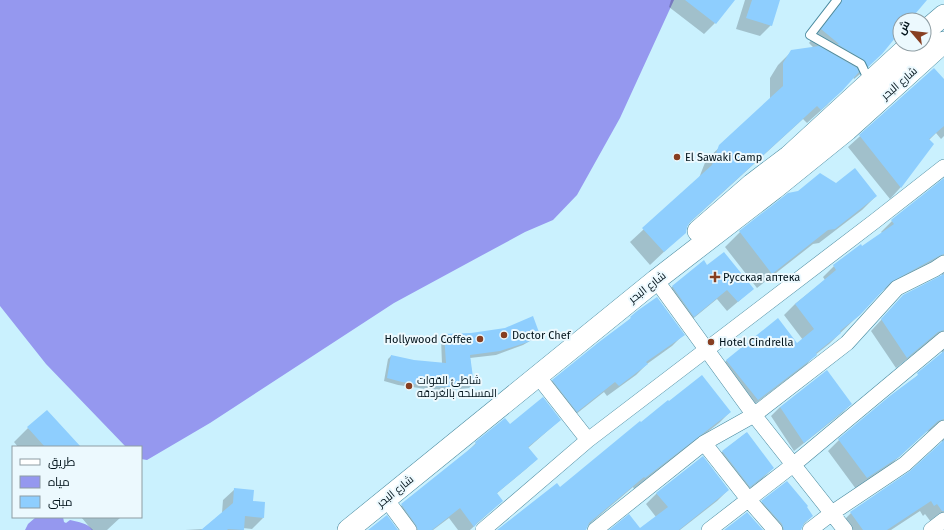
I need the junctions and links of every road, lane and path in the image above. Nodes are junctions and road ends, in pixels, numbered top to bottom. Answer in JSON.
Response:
{"nodes":[{"id":1,"x":837,"y":0,"type":"edge"},
{"id":2,"x":944,"y":15,"type":"edge"},
{"id":3,"x":932,"y":25,"type":"edge"},
{"id":4,"x":944,"y":42,"type":"edge"},
{"id":5,"x":902,"y":52,"type":"edge"},
{"id":6,"x":869,"y":81,"type":"junction"},
{"id":7,"x":944,"y":167,"type":"edge"},
{"id":8,"x":944,"y":263,"type":"edge"},
{"id":9,"x":656,"y":280,"type":"junction"},
{"id":10,"x":944,"y":339,"type":"edge"},
{"id":11,"x":706,"y":350,"type":"junction"},
{"id":12,"x":537,"y":375,"type":"junction"},
{"id":13,"x":754,"y":415,"type":"junction"},
{"id":14,"x":944,"y":428,"type":"edge"},
{"id":15,"x":588,"y":440,"type":"junction"},
{"id":16,"x":704,"y":443,"type":"junction"},
{"id":17,"x":793,"y":465,"type":"junction"},
{"id":18,"x":386,"y":499,"type":"junction"},
{"id":19,"x":748,"y":499,"type":"junction"},
{"id":20,"x":832,"y":513,"type":"junction"},
{"id":21,"x":944,"y":520,"type":"edge"},
{"id":22,"x":333,"y":530,"type":"edge"},
{"id":23,"x":348,"y":530,"type":"edge"},
{"id":24,"x":409,"y":530,"type":"edge"},
{"id":25,"x":483,"y":530,"type":"edge"},
{"id":26,"x":595,"y":530,"type":"edge"},
{"id":27,"x":709,"y":530,"type":"edge"},
{"id":28,"x":775,"y":530,"type":"edge"},
{"id":29,"x":810,"y":530,"type":"edge"},
{"id":30,"x":845,"y":530,"type":"edge"},
{"id":31,"x":931,"y":530,"type":"edge"}],
"edges":[{"from":1,"to":6,"type":"lane"},
{"from":2,"to":3,"type":"main road"},
{"from":4,"to":9,"type":"main road","name":"شارع البحر"},
{"from":5,"to":6,"type":"main road","name":"شارع البحر"},
{"from":6,"to":22,"type":"main road","name":"شارع البحر"},
{"from":7,"to":11,"type":"street"},
{"from":8,"to":13,"type":"street"},
{"from":9,"to":11,"type":"street"},
{"from":9,"to":12,"type":"main road","name":"شارع البحر"},
{"from":10,"to":17,"type":"street"},
{"from":11,"to":13,"type":"street"},
{"from":11,"to":15,"type":"street"},
{"from":12,"to":15,"type":"street"},
{"from":12,"to":18,"type":"main road","name":"شارع البحر"},
{"from":13,"to":16,"type":"street"},
{"from":13,"to":17,"type":"street"},
{"from":14,"to":20,"type":"street"},
{"from":15,"to":25,"type":"street"},
{"from":16,"to":19,"type":"street"},
{"from":16,"to":26,"type":"street"},
{"from":17,"to":19,"type":"street"},
{"from":17,"to":20,"type":"street"},
{"from":18,"to":23,"type":"main road","name":"شارع البحر"},
{"from":18,"to":24,"type":"street"},
{"from":19,"to":27,"type":"street"},
{"from":19,"to":28,"type":"street"},
{"from":20,"to":29,"type":"street"},
{"from":20,"to":30,"type":"street"},
{"from":21,"to":31,"type":"street"}]}
